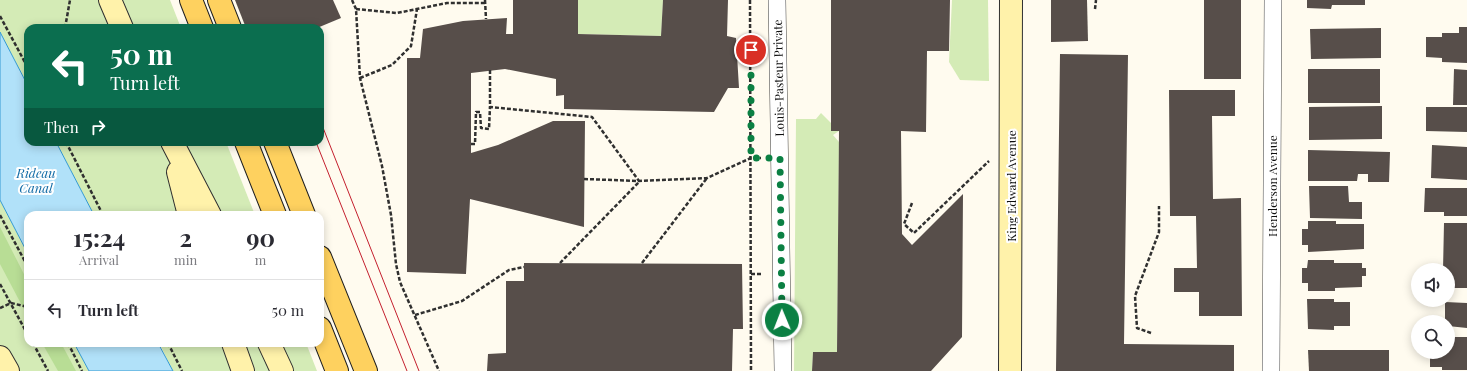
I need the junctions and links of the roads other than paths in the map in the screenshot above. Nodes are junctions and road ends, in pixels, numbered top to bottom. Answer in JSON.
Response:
{"nodes":[{"id":1,"x":110,"y":0,"type":"edge"},
{"id":2,"x":191,"y":0,"type":"edge"},
{"id":3,"x":219,"y":0,"type":"edge"},
{"id":4,"x":778,"y":0,"type":"edge"},
{"id":5,"x":1011,"y":0,"type":"edge"},
{"id":6,"x":1273,"y":0,"type":"edge"},
{"id":7,"x":120,"y":24,"type":"edge"},
{"id":8,"x":200,"y":24,"type":"edge"},
{"id":9,"x":228,"y":24,"type":"edge"},
{"id":10,"x":172,"y":146,"type":"edge"},
{"id":11,"x":173,"y":146,"type":"edge"},
{"id":12,"x":248,"y":146,"type":"edge"},
{"id":13,"x":277,"y":146,"type":"edge"},
{"id":14,"x":188,"y":211,"type":"edge"},
{"id":15,"x":208,"y":211,"type":"edge"},
{"id":16,"x":273,"y":211,"type":"edge"},
{"id":17,"x":302,"y":211,"type":"edge"},
{"id":18,"x":324,"y":267,"type":"edge"},
{"id":19,"x":324,"y":338,"type":"edge"},
{"id":20,"x":234,"y":347,"type":"edge"},
{"id":21,"x":271,"y":347,"type":"edge"},
{"id":22,"x":0,"y":357,"type":"edge"},
{"id":23,"x":8,"y":371,"type":"edge"},
{"id":24,"x":243,"y":371,"type":"edge"},
{"id":25,"x":282,"y":371,"type":"edge"},
{"id":26,"x":337,"y":371,"type":"edge"},
{"id":27,"x":366,"y":371,"type":"edge"},
{"id":28,"x":783,"y":371,"type":"edge"},
{"id":29,"x":1010,"y":371,"type":"edge"},
{"id":30,"x":1271,"y":371,"type":"edge"}],
"edges":[{"from":1,"to":7,"type":"main road"},
{"from":2,"to":8,"type":"main road"},
{"from":3,"to":9,"type":"main road"},
{"from":4,"to":28,"type":"street","name":"Louis-Pasteur Private"},
{"from":5,"to":29,"type":"main road","name":"King Edward Avenue"},
{"from":6,"to":30,"type":"street","name":"Henderson Avenue"},
{"from":10,"to":14,"type":"main road"},
{"from":11,"to":15,"type":"main road"},
{"from":12,"to":16,"type":"main road"},
{"from":13,"to":17,"type":"main road"},
{"from":18,"to":27,"type":"main road"},
{"from":19,"to":26,"type":"main road"},
{"from":20,"to":24,"type":"main road"},
{"from":21,"to":25,"type":"main road"},
{"from":22,"to":23,"type":"main road"}]}
